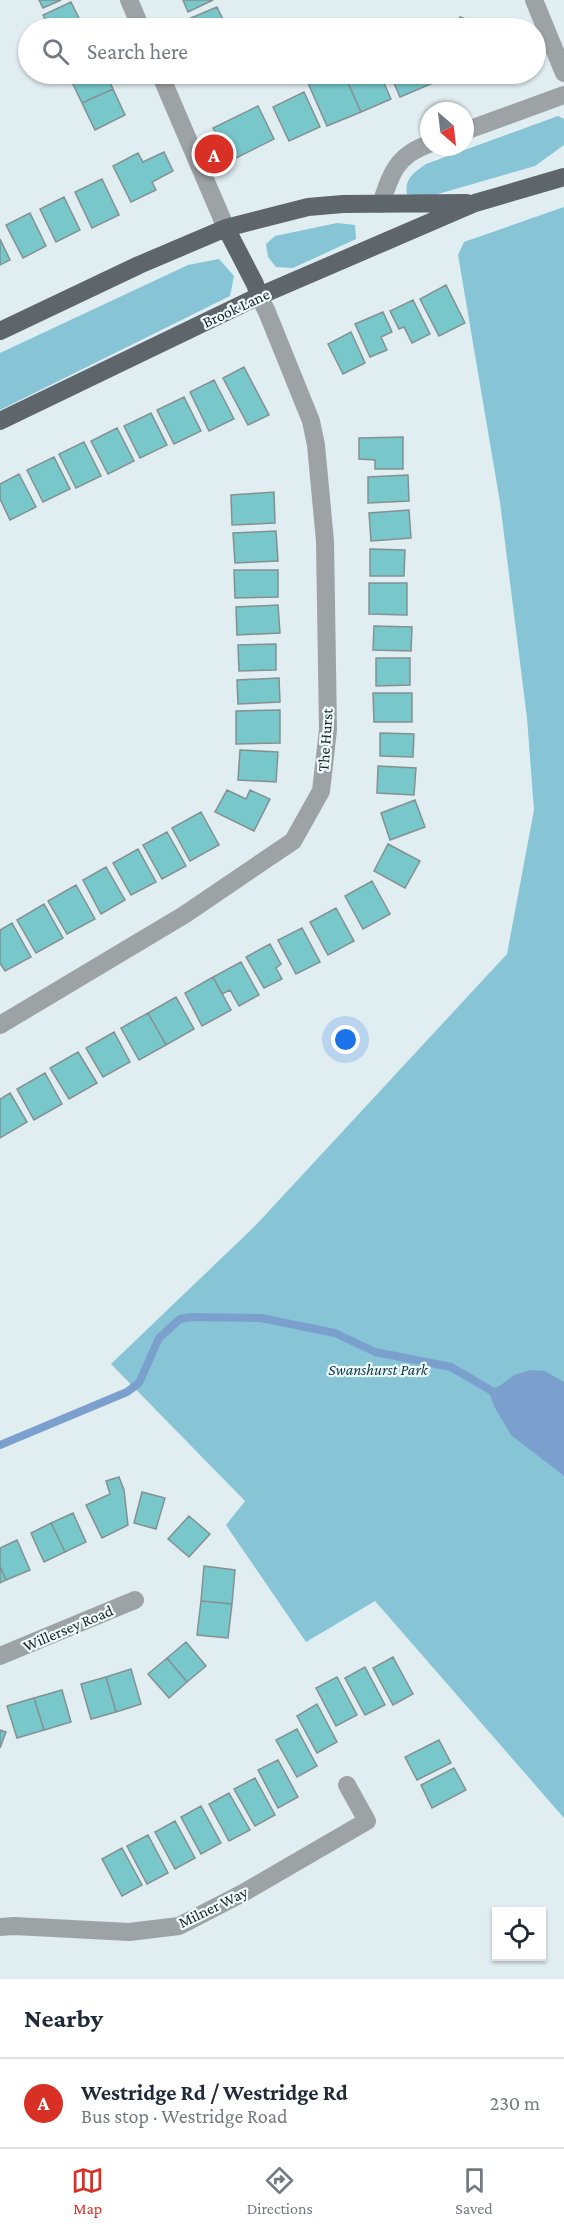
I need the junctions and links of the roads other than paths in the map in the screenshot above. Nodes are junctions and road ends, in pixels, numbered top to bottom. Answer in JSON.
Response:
{"nodes":[{"id":1,"x":129,"y":0,"type":"edge"},
{"id":2,"x":534,"y":0,"type":"edge"},
{"id":3,"x":137,"y":18,"type":"edge"},
{"id":4,"x":542,"y":18,"type":"edge"},
{"id":5,"x":546,"y":29,"type":"edge"},
{"id":6,"x":564,"y":72,"type":"edge"},
{"id":7,"x":164,"y":84,"type":"edge"},
{"id":8,"x":564,"y":94,"type":"edge"},
{"id":9,"x":474,"y":127,"type":"edge"},
{"id":10,"x":420,"y":147,"type":"edge"},
{"id":11,"x":564,"y":177,"type":"edge"},
{"id":12,"x":475,"y":203,"type":"junction"},
{"id":13,"x":381,"y":204,"type":"junction"},
{"id":14,"x":226,"y":228,"type":"junction"},
{"id":15,"x":259,"y":296,"type":"junction"},
{"id":16,"x":0,"y":331,"type":"edge"},
{"id":17,"x":0,"y":421,"type":"edge"},
{"id":18,"x":0,"y":1025,"type":"edge"},
{"id":19,"x":135,"y":1599,"type":"dead end"},
{"id":20,"x":0,"y":1656,"type":"edge"},
{"id":21,"x":347,"y":1785,"type":"dead end"},
{"id":22,"x":0,"y":1928,"type":"edge"}],
"edges":[{"from":1,"to":3,"type":"street"},
{"from":2,"to":4,"type":"street"},
{"from":5,"to":6,"type":"street"},
{"from":7,"to":14,"type":"street"},
{"from":8,"to":9,"type":"street"},
{"from":10,"to":13,"type":"street"},
{"from":11,"to":12,"type":"main road","name":"Brook Lane"},
{"from":12,"to":13,"type":"main road","name":"Brook Lane"},
{"from":12,"to":15,"type":"main road","name":"Brook Lane"},
{"from":13,"to":14,"type":"main road","name":"Brook Lane"},
{"from":14,"to":15,"type":"main road"},
{"from":14,"to":16,"type":"main road","name":"Brook Lane"},
{"from":15,"to":17,"type":"main road","name":"Brook Lane"},
{"from":15,"to":18,"type":"street","name":"The Hurst"},
{"from":19,"to":20,"type":"street","name":"Willersey Road"},
{"from":21,"to":22,"type":"street","name":"Milner Way"}]}
